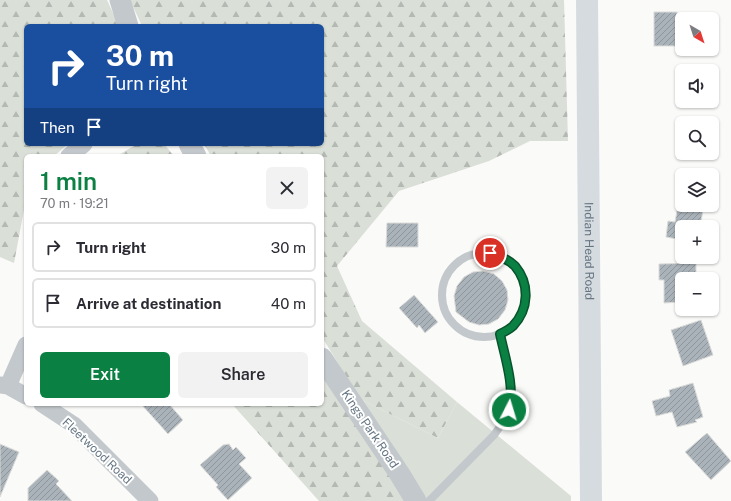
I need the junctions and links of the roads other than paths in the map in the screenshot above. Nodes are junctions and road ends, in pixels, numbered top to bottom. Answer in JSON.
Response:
{"nodes":[{"id":1,"x":120,"y":0,"type":"edge"},
{"id":2,"x":587,"y":0,"type":"edge"},
{"id":3,"x":127,"y":24,"type":"edge"},
{"id":4,"x":82,"y":146,"type":"edge"},
{"id":5,"x":72,"y":154,"type":"edge"},
{"id":6,"x":500,"y":334,"type":"junction"},
{"id":7,"x":24,"y":349,"type":"edge"},
{"id":8,"x":324,"y":361,"type":"edge"},
{"id":9,"x":4,"y":386,"type":"edge"},
{"id":10,"x":24,"y":395,"type":"edge"},
{"id":11,"x":45,"y":406,"type":"edge"},
{"id":12,"x":150,"y":501,"type":"edge"},
{"id":13,"x":416,"y":501,"type":"edge"},
{"id":14,"x":429,"y":501,"type":"edge"},
{"id":15,"x":591,"y":501,"type":"edge"}],
"edges":[{"from":1,"to":3,"type":"street"},
{"from":2,"to":15,"type":"main road","name":"Indian Head Road"},
{"from":4,"to":5,"type":"street"},
{"from":6,"to":6,"type":"lane"},
{"from":6,"to":14,"type":"lane"},
{"from":7,"to":9,"type":"street"},
{"from":8,"to":13,"type":"street","name":"Kings Park Road"},
{"from":9,"to":10,"type":"street"},
{"from":11,"to":12,"type":"street","name":"Fleetwood Road"}]}
